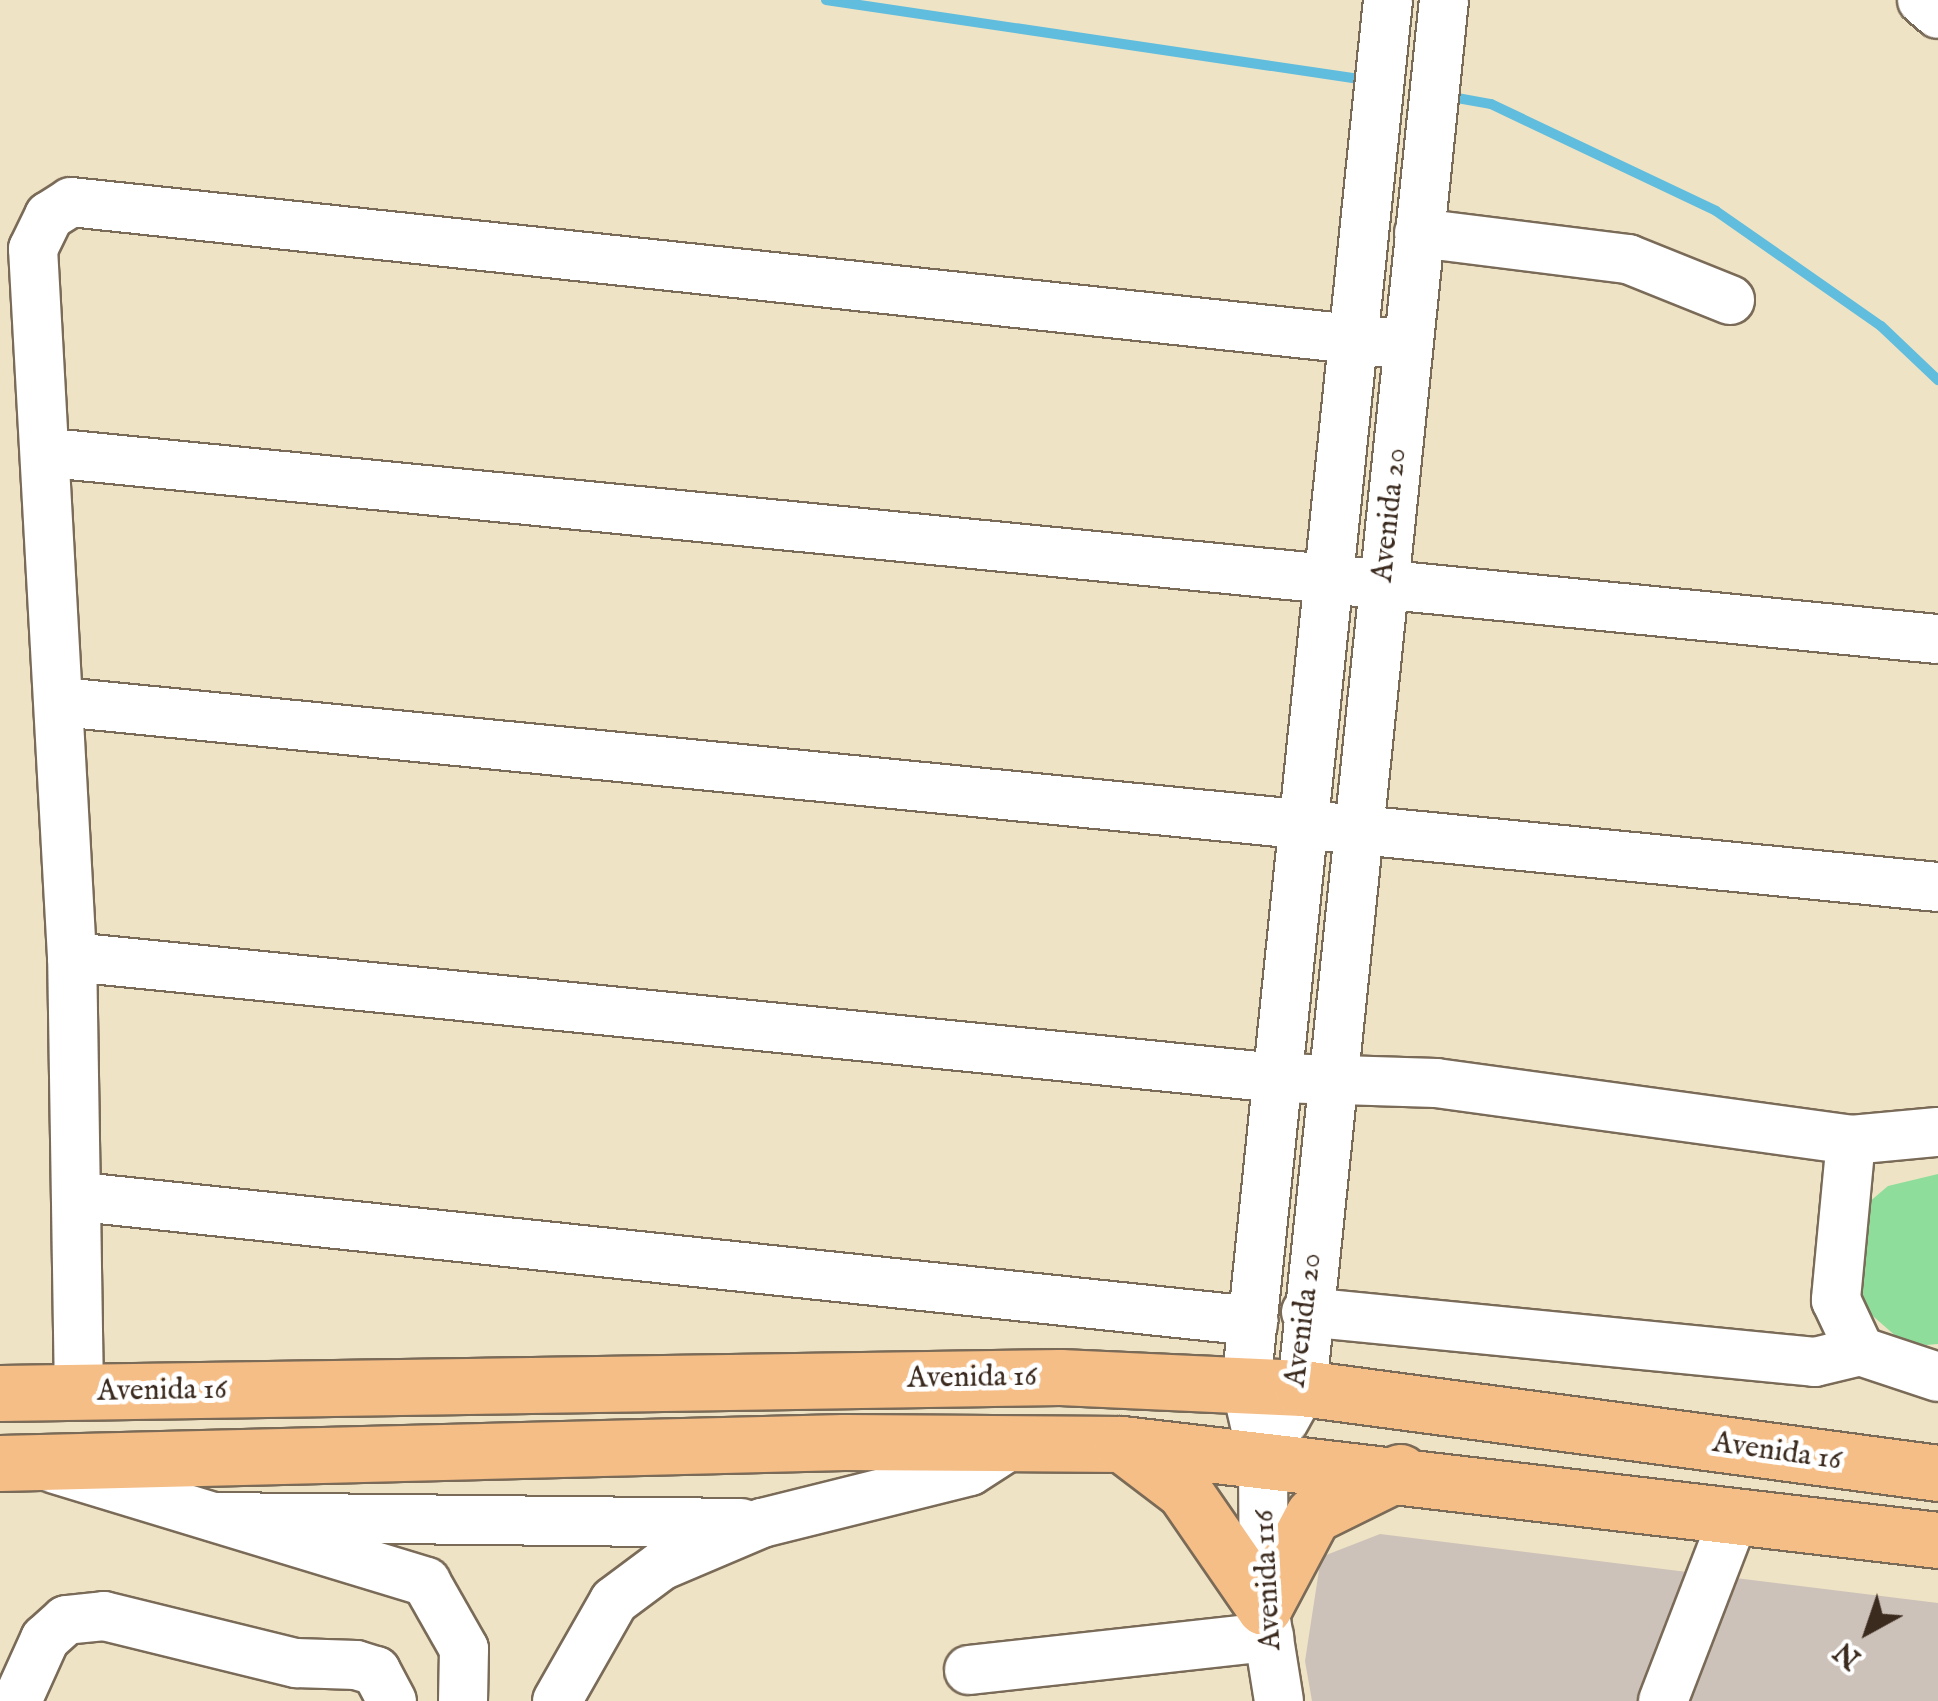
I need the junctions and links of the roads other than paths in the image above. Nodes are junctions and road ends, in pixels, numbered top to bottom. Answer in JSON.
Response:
{"nodes":[{"id":1,"x":1922,"y":0,"type":"edge"},
{"id":2,"x":1938,"y":14,"type":"edge"},
{"id":3,"x":1386,"y":15,"type":"edge"},
{"id":4,"x":1442,"y":22,"type":"edge"},
{"id":5,"x":1419,"y":233,"type":"junction"},
{"id":6,"x":1730,"y":300,"type":"dead end"},
{"id":7,"x":1355,"y":338,"type":"junction"},
{"id":8,"x":1408,"y":344,"type":"junction"},
{"id":9,"x":50,"y":453,"type":"junction"},
{"id":10,"x":1330,"y":577,"type":"junction"},
{"id":11,"x":1382,"y":586,"type":"junction"},
{"id":12,"x":1938,"y":638,"type":"edge"},
{"id":13,"x":61,"y":702,"type":"junction"},
{"id":14,"x":1304,"y":826,"type":"junction"},
{"id":15,"x":1357,"y":828,"type":"junction"},
{"id":16,"x":1938,"y":887,"type":"edge"},
{"id":17,"x":72,"y":957,"type":"junction"},
{"id":18,"x":1330,"y":1074,"type":"junction"},
{"id":19,"x":1278,"y":1078,"type":"junction"},
{"id":20,"x":1938,"y":1132,"type":"edge"},
{"id":21,"x":1851,"y":1140,"type":"junction"},
{"id":22,"x":80,"y":1197,"type":"junction"},
{"id":23,"x":1306,"y":1312,"type":"junction"},
{"id":24,"x":1252,"y":1321,"type":"junction"},
{"id":25,"x":1860,"y":1351,"type":"junction"},
{"id":26,"x":1938,"y":1377,"type":"edge"},
{"id":27,"x":1246,"y":1386,"type":"junction"},
{"id":28,"x":1302,"y":1388,"type":"junction"},
{"id":29,"x":0,"y":1394,"type":"edge"},
{"id":30,"x":79,"y":1394,"type":"junction"},
{"id":31,"x":1015,"y":1442,"type":"junction"},
{"id":32,"x":1122,"y":1444,"type":"junction"},
{"id":33,"x":1263,"y":1459,"type":"junction"},
{"id":34,"x":16,"y":1462,"type":"edge"},
{"id":35,"x":1402,"y":1471,"type":"junction"},
{"id":36,"x":1938,"y":1473,"type":"edge"},
{"id":37,"x":1734,"y":1514,"type":"junction"},
{"id":38,"x":215,"y":1517,"type":"junction"},
{"id":39,"x":762,"y":1523,"type":"junction"},
{"id":40,"x":1938,"y":1540,"type":"edge"},
{"id":41,"x":1266,"y":1622,"type":"junction"},
{"id":42,"x":970,"y":1670,"type":"dead end"},
{"id":43,"x":17,"y":1701,"type":"edge"},
{"id":44,"x":392,"y":1701,"type":"edge"},
{"id":45,"x":463,"y":1701,"type":"edge"},
{"id":46,"x":557,"y":1701,"type":"edge"},
{"id":47,"x":1280,"y":1701,"type":"edge"},
{"id":48,"x":1663,"y":1701,"type":"edge"}],
"edges":[{"from":1,"to":2,"type":"street"},
{"from":3,"to":7,"type":"street","name":"Avenida 20"},
{"from":4,"to":5,"type":"street","name":"Avenida 20"},
{"from":5,"to":6,"type":"street"},
{"from":5,"to":8,"type":"street","name":"Avenida 20"},
{"from":7,"to":8,"type":"street"},
{"from":7,"to":9,"type":"street"},
{"from":7,"to":10,"type":"street","name":"Avenida 20"},
{"from":8,"to":11,"type":"street","name":"Avenida 20"},
{"from":9,"to":10,"type":"street"},
{"from":9,"to":13,"type":"street"},
{"from":10,"to":11,"type":"street"},
{"from":10,"to":14,"type":"street","name":"Avenida 20"},
{"from":11,"to":12,"type":"street"},
{"from":11,"to":15,"type":"street","name":"Avenida 20"},
{"from":13,"to":14,"type":"street"},
{"from":13,"to":17,"type":"street"},
{"from":14,"to":15,"type":"street"},
{"from":14,"to":19,"type":"street","name":"Avenida 20"},
{"from":15,"to":16,"type":"street"},
{"from":15,"to":18,"type":"street","name":"Avenida 20"},
{"from":17,"to":19,"type":"street"},
{"from":17,"to":22,"type":"street"},
{"from":18,"to":19,"type":"street"},
{"from":18,"to":21,"type":"street"},
{"from":18,"to":23,"type":"street","name":"Avenida 20"},
{"from":19,"to":24,"type":"street","name":"Avenida 20"},
{"from":20,"to":21,"type":"street"},
{"from":21,"to":25,"type":"street"},
{"from":22,"to":24,"type":"street"},
{"from":22,"to":30,"type":"street"},
{"from":23,"to":25,"type":"street"},
{"from":23,"to":28,"type":"street","name":"Avenida 20"},
{"from":24,"to":27,"type":"street","name":"Avenida 20"},
{"from":25,"to":26,"type":"street"},
{"from":27,"to":28,"type":"highway","name":"Avenida 16"},
{"from":27,"to":30,"type":"highway","name":"Avenida 16"},
{"from":27,"to":33,"type":"street","name":"Avenida 20"},
{"from":28,"to":33,"type":"street","name":"Avenida 20"},
{"from":28,"to":36,"type":"highway","name":"Avenida 16"},
{"from":29,"to":30,"type":"highway","name":"Avenida 16"},
{"from":31,"to":32,"type":"highway","name":"Avenida 16"},
{"from":31,"to":34,"type":"highway","name":"Avenida 16"},
{"from":31,"to":39,"type":"street"},
{"from":32,"to":33,"type":"highway","name":"Avenida 16"},
{"from":32,"to":41,"type":"highway"},
{"from":33,"to":35,"type":"highway","name":"Avenida 16"},
{"from":33,"to":41,"type":"street","name":"Avenida 116"},
{"from":34,"to":38,"type":"street"},
{"from":35,"to":37,"type":"highway","name":"Avenida 16"},
{"from":35,"to":41,"type":"highway"},
{"from":37,"to":40,"type":"highway","name":"Avenida 16"},
{"from":37,"to":48,"type":"street"},
{"from":38,"to":39,"type":"street"},
{"from":38,"to":45,"type":"street"},
{"from":39,"to":46,"type":"street"},
{"from":41,"to":42,"type":"street"},
{"from":41,"to":47,"type":"street","name":"Avenida 116"},
{"from":43,"to":44,"type":"street"}]}
